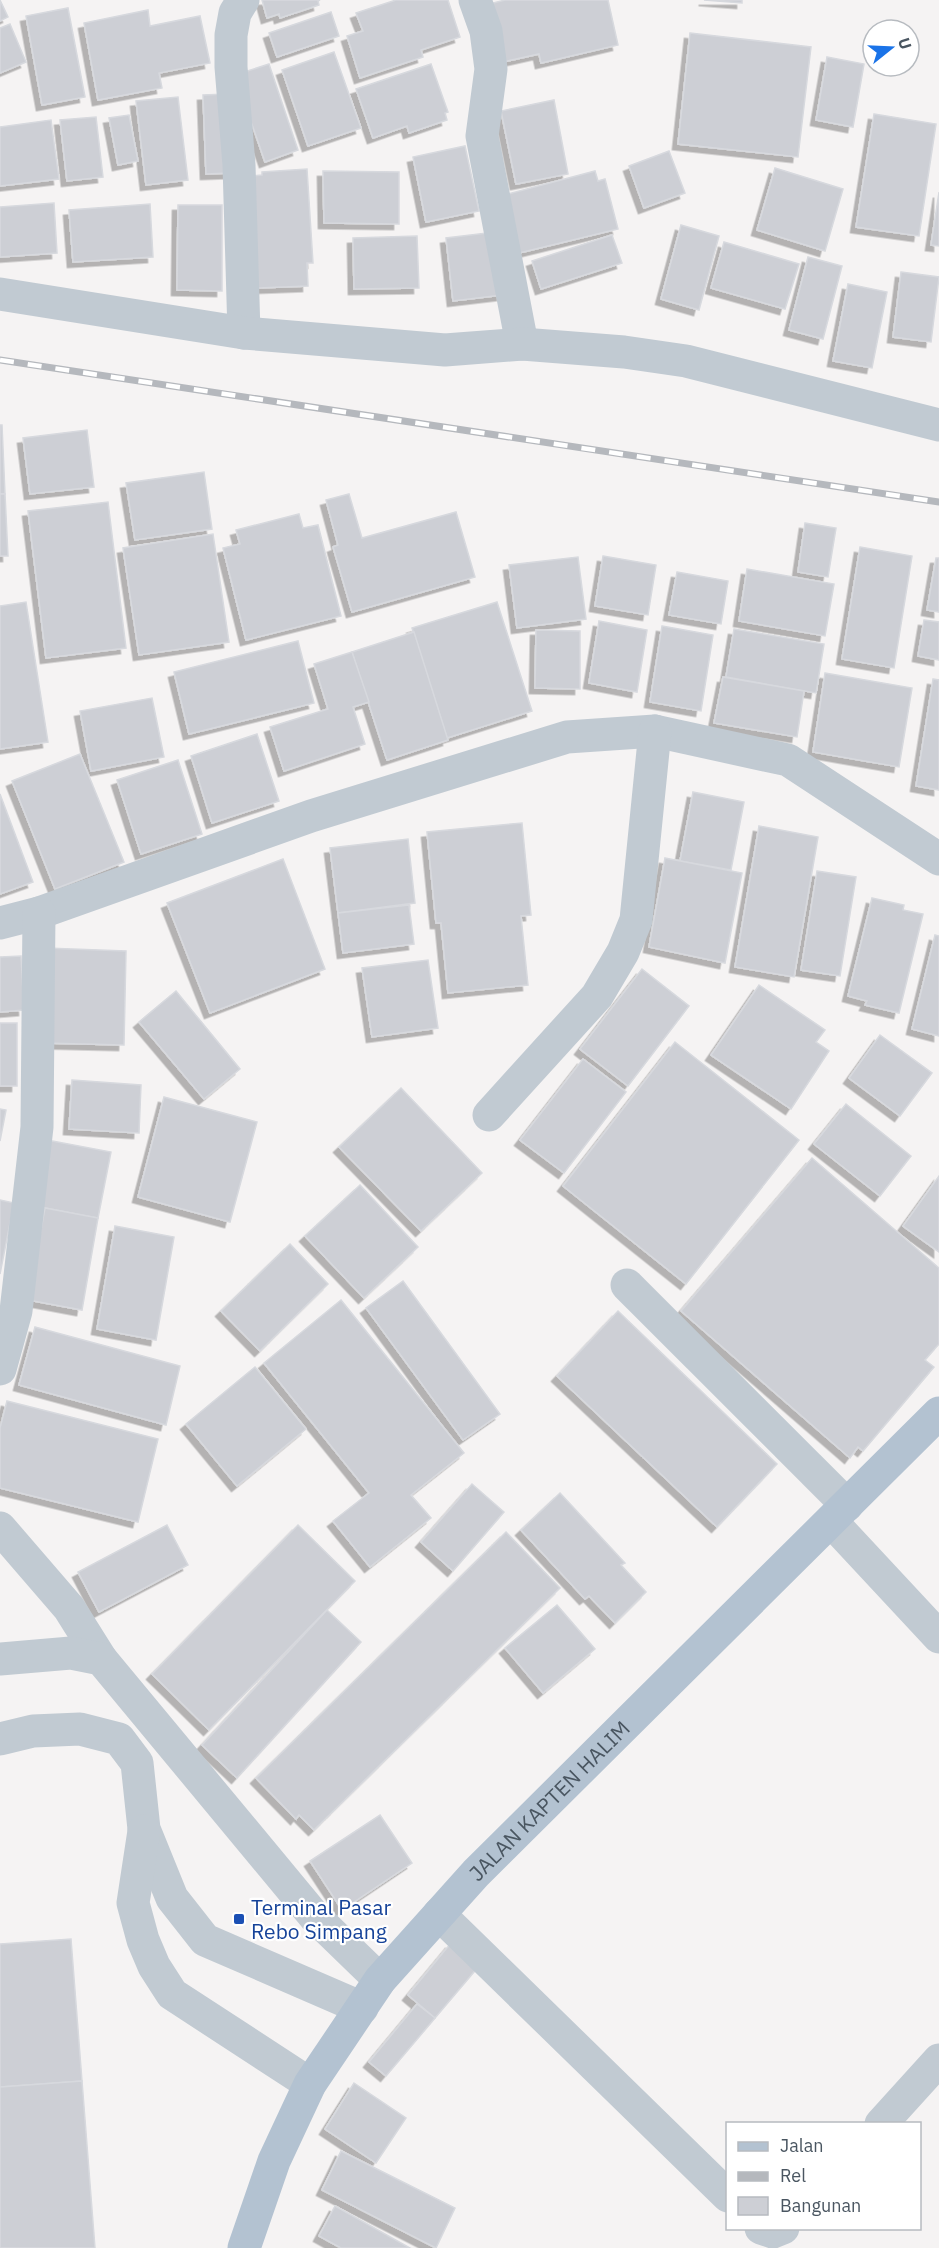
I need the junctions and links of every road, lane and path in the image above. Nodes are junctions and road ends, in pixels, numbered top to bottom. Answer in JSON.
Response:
{"nodes":[{"id":1,"x":243,"y":0,"type":"edge"},
{"id":2,"x":475,"y":0,"type":"edge"},
{"id":3,"x":0,"y":294,"type":"edge"},
{"id":4,"x":244,"y":333,"type":"junction"},
{"id":5,"x":522,"y":344,"type":"junction"},
{"id":6,"x":939,"y":425,"type":"edge"},
{"id":7,"x":655,"y":730,"type":"junction"},
{"id":8,"x":939,"y":859,"type":"edge"},
{"id":9,"x":39,"y":913,"type":"junction"},
{"id":10,"x":0,"y":923,"type":"edge"},
{"id":11,"x":489,"y":1115,"type":"dead end"},
{"id":12,"x":627,"y":1285,"type":"dead end"},
{"id":13,"x":0,"y":1369,"type":"edge"},
{"id":14,"x":939,"y":1413,"type":"edge"},
{"id":15,"x":839,"y":1513,"type":"junction"},
{"id":16,"x":0,"y":1528,"type":"edge"},
{"id":17,"x":939,"y":1637,"type":"edge"},
{"id":18,"x":0,"y":1659,"type":"edge"},
{"id":19,"x":101,"y":1659,"type":"junction"},
{"id":20,"x":0,"y":1739,"type":"edge"},
{"id":21,"x":144,"y":1829,"type":"junction"},
{"id":22,"x":439,"y":1914,"type":"junction"},
{"id":23,"x":380,"y":1980,"type":"junction"},
{"id":24,"x":362,"y":2008,"type":"junction"},
{"id":25,"x":939,"y":2060,"type":"edge"},
{"id":26,"x":310,"y":2084,"type":"junction"},
{"id":27,"x":883,"y":2122,"type":"edge"},
{"id":28,"x":726,"y":2194,"type":"edge"},
{"id":29,"x":765,"y":2230,"type":"edge"},
{"id":30,"x":780,"y":2230,"type":"edge"},
{"id":31,"x":244,"y":2248,"type":"edge"}],
"edges":[{"from":1,"to":4,"type":"street"},
{"from":2,"to":5,"type":"street"},
{"from":3,"to":4,"type":"street"},
{"from":4,"to":5,"type":"street"},
{"from":5,"to":6,"type":"street"},
{"from":7,"to":8,"type":"street"},
{"from":7,"to":9,"type":"street"},
{"from":7,"to":11,"type":"street"},
{"from":9,"to":10,"type":"street"},
{"from":9,"to":13,"type":"street"},
{"from":12,"to":15,"type":"street"},
{"from":14,"to":15,"type":"main road","name":"JALAN KAPTEN HALIM"},
{"from":15,"to":17,"type":"street"},
{"from":15,"to":22,"type":"main road","name":"JALAN KAPTEN HALIM"},
{"from":16,"to":19,"type":"street"},
{"from":18,"to":19,"type":"street"},
{"from":19,"to":23,"type":"street"},
{"from":20,"to":21,"type":"street"},
{"from":21,"to":24,"type":"street"},
{"from":21,"to":26,"type":"street"},
{"from":22,"to":23,"type":"main road","name":"JALAN KAPTEN HALIM"},
{"from":22,"to":28,"type":"street"},
{"from":23,"to":24,"type":"main road","name":"JALAN KAPTEN HALIM"},
{"from":24,"to":26,"type":"main road","name":"JALAN KAPTEN HALIM"},
{"from":25,"to":27,"type":"street"},
{"from":26,"to":31,"type":"main road","name":"JALAN KAPTEN HALIM"},
{"from":29,"to":30,"type":"street"}]}
